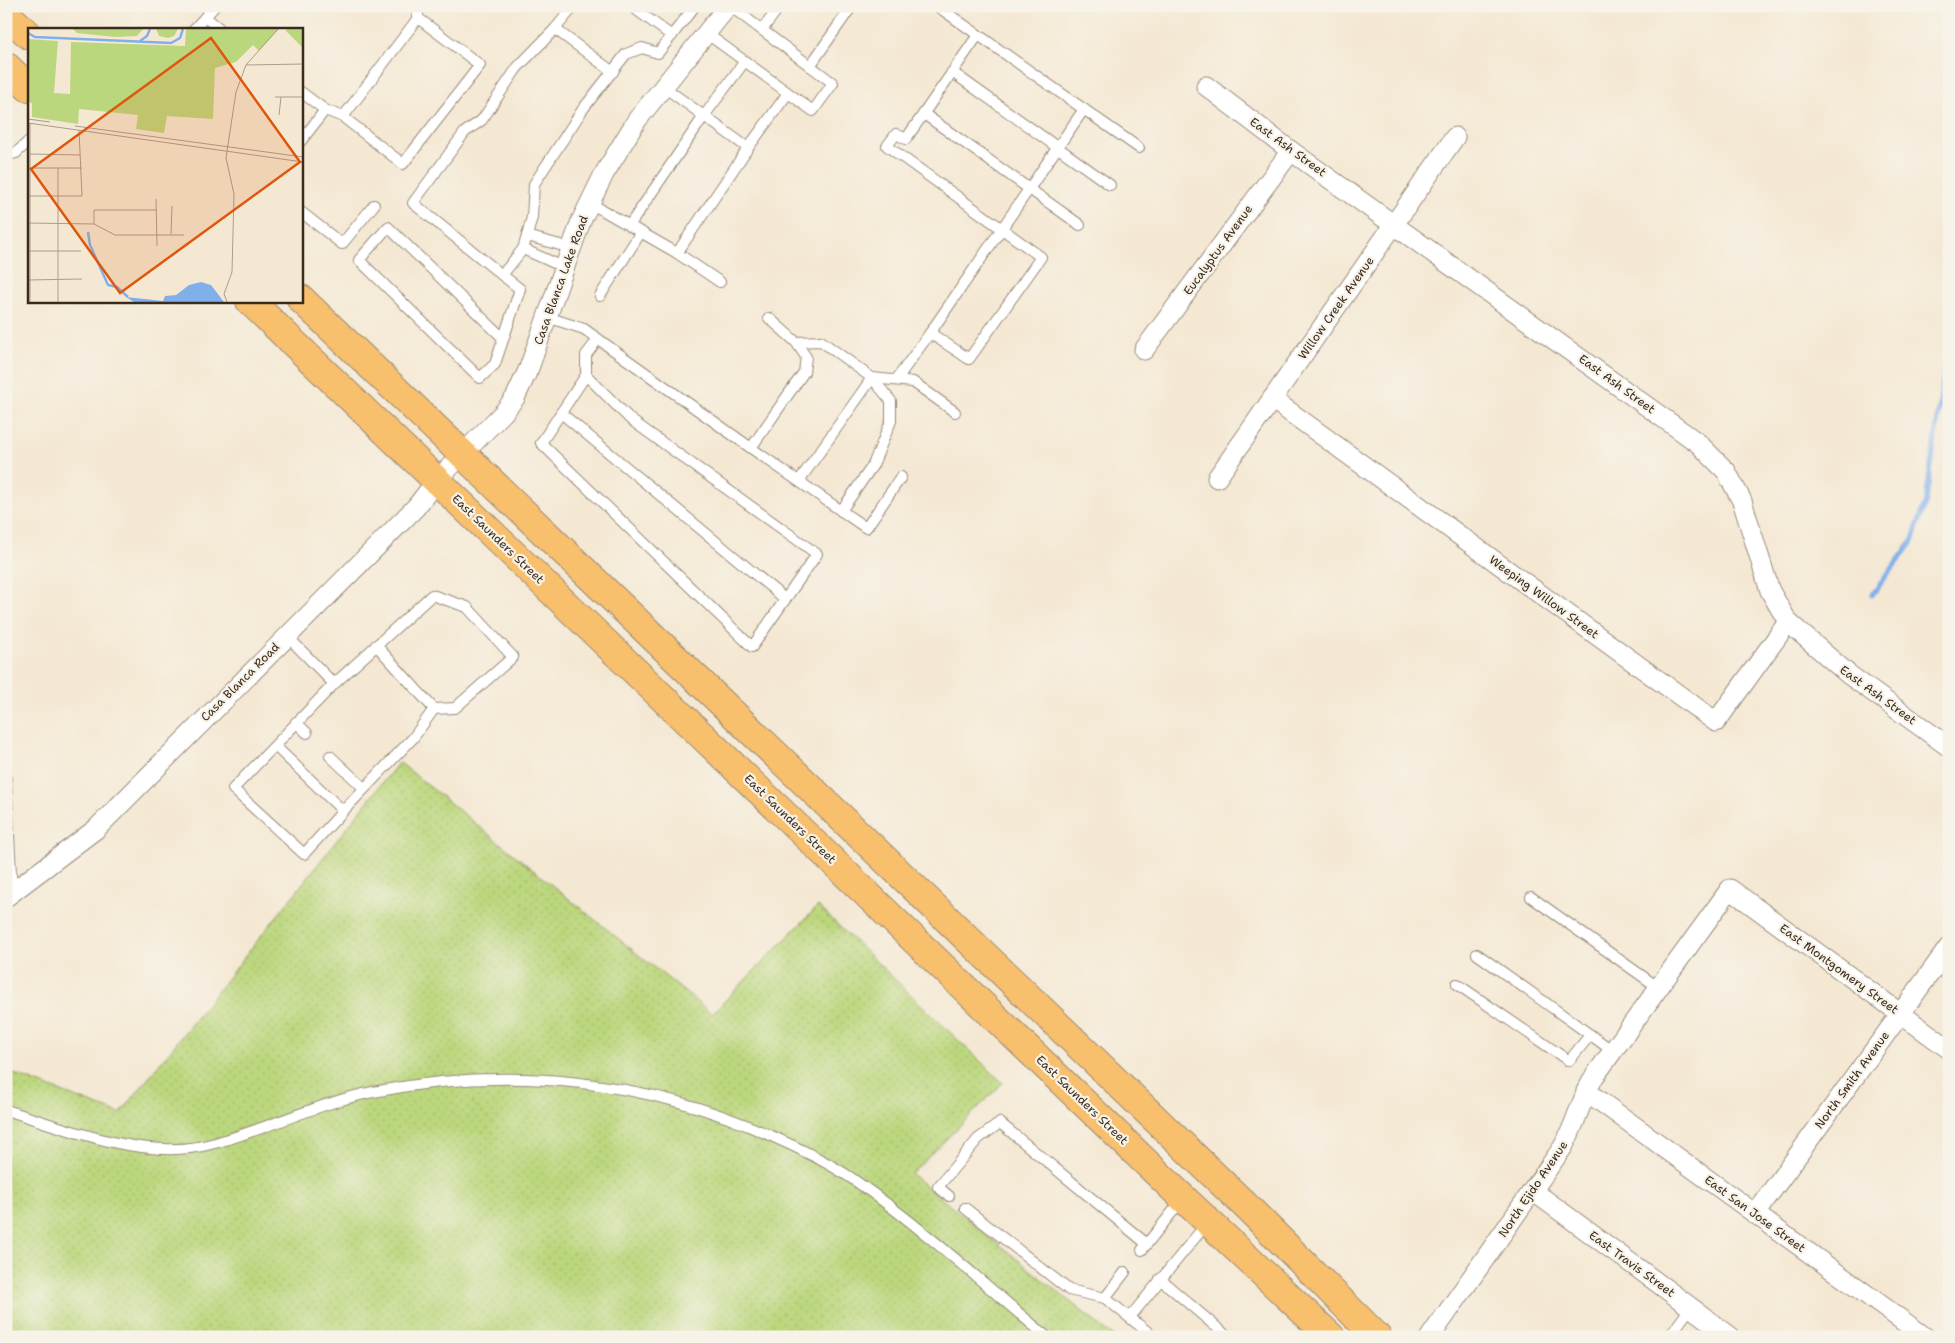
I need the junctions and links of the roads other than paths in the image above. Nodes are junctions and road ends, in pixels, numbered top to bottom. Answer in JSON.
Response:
{"nodes":[{"id":1,"x":215,"y":6,"type":"edge"},
{"id":2,"x":418,"y":6,"type":"edge"},
{"id":3,"x":574,"y":6,"type":"edge"},
{"id":4,"x":631,"y":6,"type":"edge"},
{"id":5,"x":695,"y":6,"type":"edge"},
{"id":6,"x":729,"y":6,"type":"edge"},
{"id":7,"x":780,"y":6,"type":"edge"},
{"id":8,"x":852,"y":6,"type":"edge"},
{"id":9,"x":937,"y":6,"type":"edge"},
{"id":10,"x":6,"y":14,"type":"edge"},
{"id":11,"x":205,"y":16,"type":"junction"},
{"id":12,"x":418,"y":18,"type":"junction"},
{"id":13,"x":195,"y":28,"type":"edge"},
{"id":14,"x":219,"y":28,"type":"edge"},
{"id":15,"x":555,"y":29,"type":"junction"},
{"id":16,"x":762,"y":30,"type":"junction"},
{"id":17,"x":6,"y":32,"type":"edge"},
{"id":18,"x":706,"y":33,"type":"junction"},
{"id":19,"x":28,"y":34,"type":"edge"},
{"id":20,"x":978,"y":35,"type":"junction"},
{"id":21,"x":672,"y":36,"type":"junction"},
{"id":22,"x":28,"y":43,"type":"edge"},
{"id":23,"x":745,"y":61,"type":"junction"},
{"id":24,"x":810,"y":66,"type":"junction"},
{"id":25,"x":613,"y":72,"type":"junction"},
{"id":26,"x":952,"y":72,"type":"junction"},
{"id":27,"x":1206,"y":86,"type":"dead end"},
{"id":28,"x":664,"y":87,"type":"junction"},
{"id":29,"x":302,"y":93,"type":"edge"},
{"id":30,"x":788,"y":93,"type":"junction"},
{"id":31,"x":1084,"y":109,"type":"junction"},
{"id":32,"x":325,"y":110,"type":"junction"},
{"id":33,"x":924,"y":114,"type":"junction"},
{"id":34,"x":704,"y":116,"type":"junction"},
{"id":35,"x":343,"y":117,"type":"junction"},
{"id":36,"x":1455,"y":138,"type":"dead end"},
{"id":37,"x":302,"y":140,"type":"edge"},
{"id":38,"x":28,"y":142,"type":"edge"},
{"id":39,"x":748,"y":148,"type":"junction"},
{"id":40,"x":1056,"y":148,"type":"junction"},
{"id":41,"x":1139,"y":148,"type":"dead end"},
{"id":42,"x":1291,"y":151,"type":"junction"},
{"id":43,"x":6,"y":155,"type":"edge"},
{"id":44,"x":1110,"y":185,"type":"dead end"},
{"id":45,"x":1029,"y":188,"type":"junction"},
{"id":46,"x":590,"y":203,"type":"junction"},
{"id":47,"x":374,"y":205,"type":"dead end"},
{"id":48,"x":302,"y":213,"type":"edge"},
{"id":49,"x":1080,"y":224,"type":"dead end"},
{"id":50,"x":1395,"y":224,"type":"junction"},
{"id":51,"x":629,"y":226,"type":"junction"},
{"id":52,"x":1000,"y":228,"type":"junction"},
{"id":53,"x":641,"y":232,"type":"junction"},
{"id":54,"x":527,"y":236,"type":"junction"},
{"id":55,"x":571,"y":248,"type":"junction"},
{"id":56,"x":523,"y":249,"type":"junction"},
{"id":57,"x":677,"y":253,"type":"junction"},
{"id":58,"x":563,"y":267,"type":"junction"},
{"id":59,"x":502,"y":275,"type":"junction"},
{"id":60,"x":720,"y":282,"type":"dead end"},
{"id":61,"x":600,"y":296,"type":"dead end"},
{"id":62,"x":302,"y":300,"type":"edge"},
{"id":63,"x":251,"y":302,"type":"edge"},
{"id":64,"x":547,"y":317,"type":"junction"},
{"id":65,"x":769,"y":318,"type":"dead end"},
{"id":66,"x":930,"y":333,"type":"junction"},
{"id":67,"x":503,"y":338,"type":"junction"},
{"id":68,"x":598,"y":339,"type":"junction"},
{"id":69,"x":796,"y":342,"type":"junction"},
{"id":70,"x":1144,"y":350,"type":"dead end"},
{"id":71,"x":586,"y":375,"type":"junction"},
{"id":72,"x":872,"y":378,"type":"junction"},
{"id":73,"x":896,"y":380,"type":"junction"},
{"id":74,"x":1272,"y":399,"type":"junction"},
{"id":75,"x":955,"y":412,"type":"dead end"},
{"id":76,"x":561,"y":413,"type":"junction"},
{"id":77,"x":752,"y":448,"type":"junction"},
{"id":78,"x":463,"y":455,"type":"junction"},
{"id":79,"x":901,"y":477,"type":"dead end"},
{"id":80,"x":1217,"y":478,"type":"dead end"},
{"id":81,"x":437,"y":480,"type":"junction"},
{"id":82,"x":799,"y":481,"type":"junction"},
{"id":83,"x":840,"y":511,"type":"junction"},
{"id":84,"x":786,"y":599,"type":"junction"},
{"id":85,"x":1788,"y":622,"type":"junction"},
{"id":86,"x":287,"y":636,"type":"junction"},
{"id":87,"x":376,"y":645,"type":"junction"},
{"id":88,"x":334,"y":684,"type":"junction"},
{"id":89,"x":434,"y":708,"type":"junction"},
{"id":90,"x":296,"y":722,"type":"junction"},
{"id":91,"x":307,"y":733,"type":"dead end"},
{"id":92,"x":275,"y":746,"type":"junction"},
{"id":93,"x":1949,"y":747,"type":"edge"},
{"id":94,"x":330,"y":756,"type":"dead end"},
{"id":95,"x":6,"y":779,"type":"edge"},
{"id":96,"x":364,"y":788,"type":"junction"},
{"id":97,"x":343,"y":811,"type":"junction"},
{"id":98,"x":1730,"y":889,"type":"joint"},
{"id":99,"x":9,"y":895,"type":"edge"},
{"id":100,"x":1531,"y":897,"type":"dead end"},
{"id":101,"x":1949,"y":947,"type":"edge"},
{"id":102,"x":1477,"y":954,"type":"dead end"},
{"id":103,"x":1458,"y":984,"type":"dead end"},
{"id":104,"x":1659,"y":988,"type":"junction"},
{"id":105,"x":1900,"y":1014,"type":"junction"},
{"id":106,"x":1590,"y":1035,"type":"junction"},
{"id":107,"x":1949,"y":1049,"type":"edge"},
{"id":108,"x":1612,"y":1051,"type":"junction"},
{"id":109,"x":1586,"y":1091,"type":"junction"},
{"id":110,"x":6,"y":1110,"type":"edge"},
{"id":111,"x":1094,"y":1112,"type":"junction"},
{"id":112,"x":1533,"y":1191,"type":"junction"},
{"id":113,"x":950,"y":1196,"type":"dead end"},
{"id":114,"x":1183,"y":1198,"type":"junction"},
{"id":115,"x":965,"y":1208,"type":"dead end"},
{"id":116,"x":1755,"y":1214,"type":"junction"},
{"id":117,"x":1209,"y":1222,"type":"junction"},
{"id":118,"x":1125,"y":1272,"type":"dead end"},
{"id":119,"x":1160,"y":1279,"type":"junction"},
{"id":120,"x":1105,"y":1298,"type":"junction"},
{"id":121,"x":1691,"y":1307,"type":"junction"},
{"id":122,"x":1130,"y":1317,"type":"junction"},
{"id":123,"x":1046,"y":1337,"type":"edge"},
{"id":124,"x":1154,"y":1337,"type":"edge"},
{"id":125,"x":1228,"y":1337,"type":"edge"},
{"id":126,"x":1331,"y":1337,"type":"edge"},
{"id":127,"x":1354,"y":1337,"type":"edge"},
{"id":128,"x":1377,"y":1337,"type":"edge"},
{"id":129,"x":1430,"y":1337,"type":"edge"},
{"id":130,"x":1670,"y":1337,"type":"edge"},
{"id":131,"x":1731,"y":1337,"type":"edge"},
{"id":132,"x":1925,"y":1337,"type":"edge"}],
"edges":[{"from":1,"to":11,"type":"lane"},
{"from":2,"to":12,"type":"lane"},
{"from":3,"to":15,"type":"lane"},
{"from":4,"to":21,"type":"lane"},
{"from":5,"to":21,"type":"lane"},
{"from":6,"to":16,"type":"lane"},
{"from":6,"to":18,"type":"street","name":"Casa Blanca Lake Road"},
{"from":7,"to":16,"type":"lane"},
{"from":8,"to":24,"type":"lane"},
{"from":9,"to":20,"type":"lane"},
{"from":10,"to":19,"type":"main road"},
{"from":11,"to":13,"type":"lane"},
{"from":11,"to":14,"type":"lane"},
{"from":12,"to":35,"type":"lane"},
{"from":12,"to":35,"type":"lane"},
{"from":15,"to":25,"type":"lane"},
{"from":15,"to":59,"type":"lane"},
{"from":16,"to":24,"type":"lane"},
{"from":17,"to":22,"type":"main road"},
{"from":18,"to":23,"type":"lane"},
{"from":18,"to":28,"type":"street","name":"Casa Blanca Lake Road"},
{"from":20,"to":26,"type":"lane"},
{"from":20,"to":31,"type":"lane"},
{"from":21,"to":25,"type":"lane"},
{"from":23,"to":30,"type":"lane"},
{"from":23,"to":34,"type":"lane"},
{"from":24,"to":30,"type":"lane"},
{"from":25,"to":54,"type":"lane"},
{"from":26,"to":33,"type":"lane"},
{"from":26,"to":40,"type":"lane"},
{"from":27,"to":42,"type":"street","name":"East Ash Street"},
{"from":28,"to":34,"type":"lane"},
{"from":28,"to":46,"type":"street","name":"Casa Blanca Lake Road"},
{"from":29,"to":32,"type":"lane"},
{"from":30,"to":39,"type":"lane"},
{"from":31,"to":40,"type":"lane"},
{"from":31,"to":41,"type":"lane"},
{"from":32,"to":35,"type":"lane"},
{"from":32,"to":37,"type":"lane"},
{"from":33,"to":45,"type":"lane"},
{"from":33,"to":52,"type":"lane"},
{"from":34,"to":39,"type":"lane"},
{"from":34,"to":51,"type":"lane"},
{"from":36,"to":50,"type":"street","name":"Willow Creek Avenue"},
{"from":38,"to":43,"type":"lane"},
{"from":39,"to":57,"type":"lane"},
{"from":40,"to":44,"type":"lane"},
{"from":40,"to":45,"type":"lane"},
{"from":42,"to":50,"type":"street","name":"East Ash Street"},
{"from":42,"to":70,"type":"street","name":"Eucalyptus Avenue"},
{"from":45,"to":49,"type":"lane"},
{"from":45,"to":52,"type":"lane"},
{"from":46,"to":51,"type":"lane"},
{"from":46,"to":55,"type":"street","name":"Casa Blanca Lake Road"},
{"from":47,"to":48,"type":"lane"},
{"from":50,"to":74,"type":"street","name":"Willow Creek Avenue"},
{"from":50,"to":85,"type":"street","name":"East Ash Street"},
{"from":51,"to":53,"type":"lane"},
{"from":52,"to":66,"type":"lane"},
{"from":52,"to":66,"type":"lane"},
{"from":53,"to":57,"type":"lane"},
{"from":53,"to":61,"type":"lane"},
{"from":54,"to":55,"type":"lane"},
{"from":54,"to":56,"type":"lane"},
{"from":55,"to":58,"type":"street","name":"Casa Blanca Lake Road"},
{"from":56,"to":58,"type":"lane"},
{"from":56,"to":59,"type":"lane"},
{"from":57,"to":60,"type":"lane"},
{"from":58,"to":64,"type":"street","name":"Casa Blanca Lake Road"},
{"from":59,"to":67,"type":"lane"},
{"from":62,"to":78,"type":"main road"},
{"from":63,"to":81,"type":"main road","name":"East Saunders Street"},
{"from":64,"to":68,"type":"lane"},
{"from":64,"to":78,"type":"street","name":"Casa Blanca Lake Road"},
{"from":65,"to":69,"type":"lane"},
{"from":66,"to":73,"type":"lane"},
{"from":67,"to":67,"type":"lane"},
{"from":68,"to":71,"type":"lane"},
{"from":68,"to":77,"type":"lane"},
{"from":69,"to":72,"type":"lane"},
{"from":69,"to":77,"type":"lane"},
{"from":71,"to":76,"type":"lane"},
{"from":71,"to":84,"type":"lane"},
{"from":72,"to":73,"type":"lane"},
{"from":72,"to":82,"type":"lane"},
{"from":72,"to":83,"type":"lane"},
{"from":73,"to":75,"type":"lane"},
{"from":74,"to":80,"type":"street","name":"Willow Creek Avenue"},
{"from":74,"to":85,"type":"street","name":"Weeping Willow Street"},
{"from":76,"to":84,"type":"lane"},
{"from":76,"to":84,"type":"lane"},
{"from":77,"to":82,"type":"lane"},
{"from":78,"to":81,"type":"street","name":"Casa Blanca Road"},
{"from":78,"to":128,"type":"main road"},
{"from":79,"to":83,"type":"lane"},
{"from":81,"to":86,"type":"street","name":"Casa Blanca Road"},
{"from":81,"to":111,"type":"main road","name":"East Saunders Street"},
{"from":82,"to":83,"type":"lane"},
{"from":85,"to":93,"type":"street","name":"East Ash Street"},
{"from":86,"to":88,"type":"lane"},
{"from":86,"to":99,"type":"street","name":"Casa Blanca Road"},
{"from":87,"to":88,"type":"lane"},
{"from":87,"to":89,"type":"lane"},
{"from":87,"to":89,"type":"lane"},
{"from":88,"to":90,"type":"lane"},
{"from":89,"to":96,"type":"lane"},
{"from":90,"to":91,"type":"lane"},
{"from":90,"to":92,"type":"lane"},
{"from":92,"to":97,"type":"lane"},
{"from":92,"to":97,"type":"lane"},
{"from":94,"to":96,"type":"lane"},
{"from":95,"to":99,"type":"lane"},
{"from":96,"to":97,"type":"lane"},
{"from":98,"to":104,"type":"street","name":"North Ejido Avenue"},
{"from":98,"to":105,"type":"street","name":"East Montgomery Street"},
{"from":100,"to":104,"type":"lane"},
{"from":101,"to":105,"type":"street","name":"North Smith Avenue"},
{"from":102,"to":106,"type":"lane"},
{"from":103,"to":106,"type":"lane"},
{"from":104,"to":108,"type":"street","name":"North Ejido Avenue"},
{"from":105,"to":107,"type":"street","name":"East Montgomery Street"},
{"from":105,"to":116,"type":"street","name":"North Smith Avenue"},
{"from":106,"to":108,"type":"lane"},
{"from":108,"to":109,"type":"street","name":"North Ejido Avenue"},
{"from":109,"to":112,"type":"street","name":"North Ejido Avenue"},
{"from":109,"to":116,"type":"street","name":"East San Jose Street"},
{"from":110,"to":123,"type":"lane"},
{"from":111,"to":114,"type":"main road","name":"East Saunders Street"},
{"from":111,"to":127,"type":"main road"},
{"from":112,"to":121,"type":"street","name":"East Travis Street"},
{"from":112,"to":129,"type":"street","name":"North Ejido Avenue"},
{"from":113,"to":114,"type":"lane"},
{"from":114,"to":117,"type":"main road","name":"East Saunders Street"},
{"from":115,"to":120,"type":"lane"},
{"from":116,"to":132,"type":"street","name":"East San Jose Street"},
{"from":117,"to":119,"type":"lane"},
{"from":117,"to":126,"type":"main road","name":"East Saunders Street"},
{"from":118,"to":120,"type":"lane"},
{"from":119,"to":122,"type":"lane"},
{"from":119,"to":125,"type":"lane"},
{"from":120,"to":122,"type":"lane"},
{"from":121,"to":130,"type":"lane"},
{"from":121,"to":131,"type":"street","name":"East Travis Street"},
{"from":122,"to":124,"type":"lane"}]}
